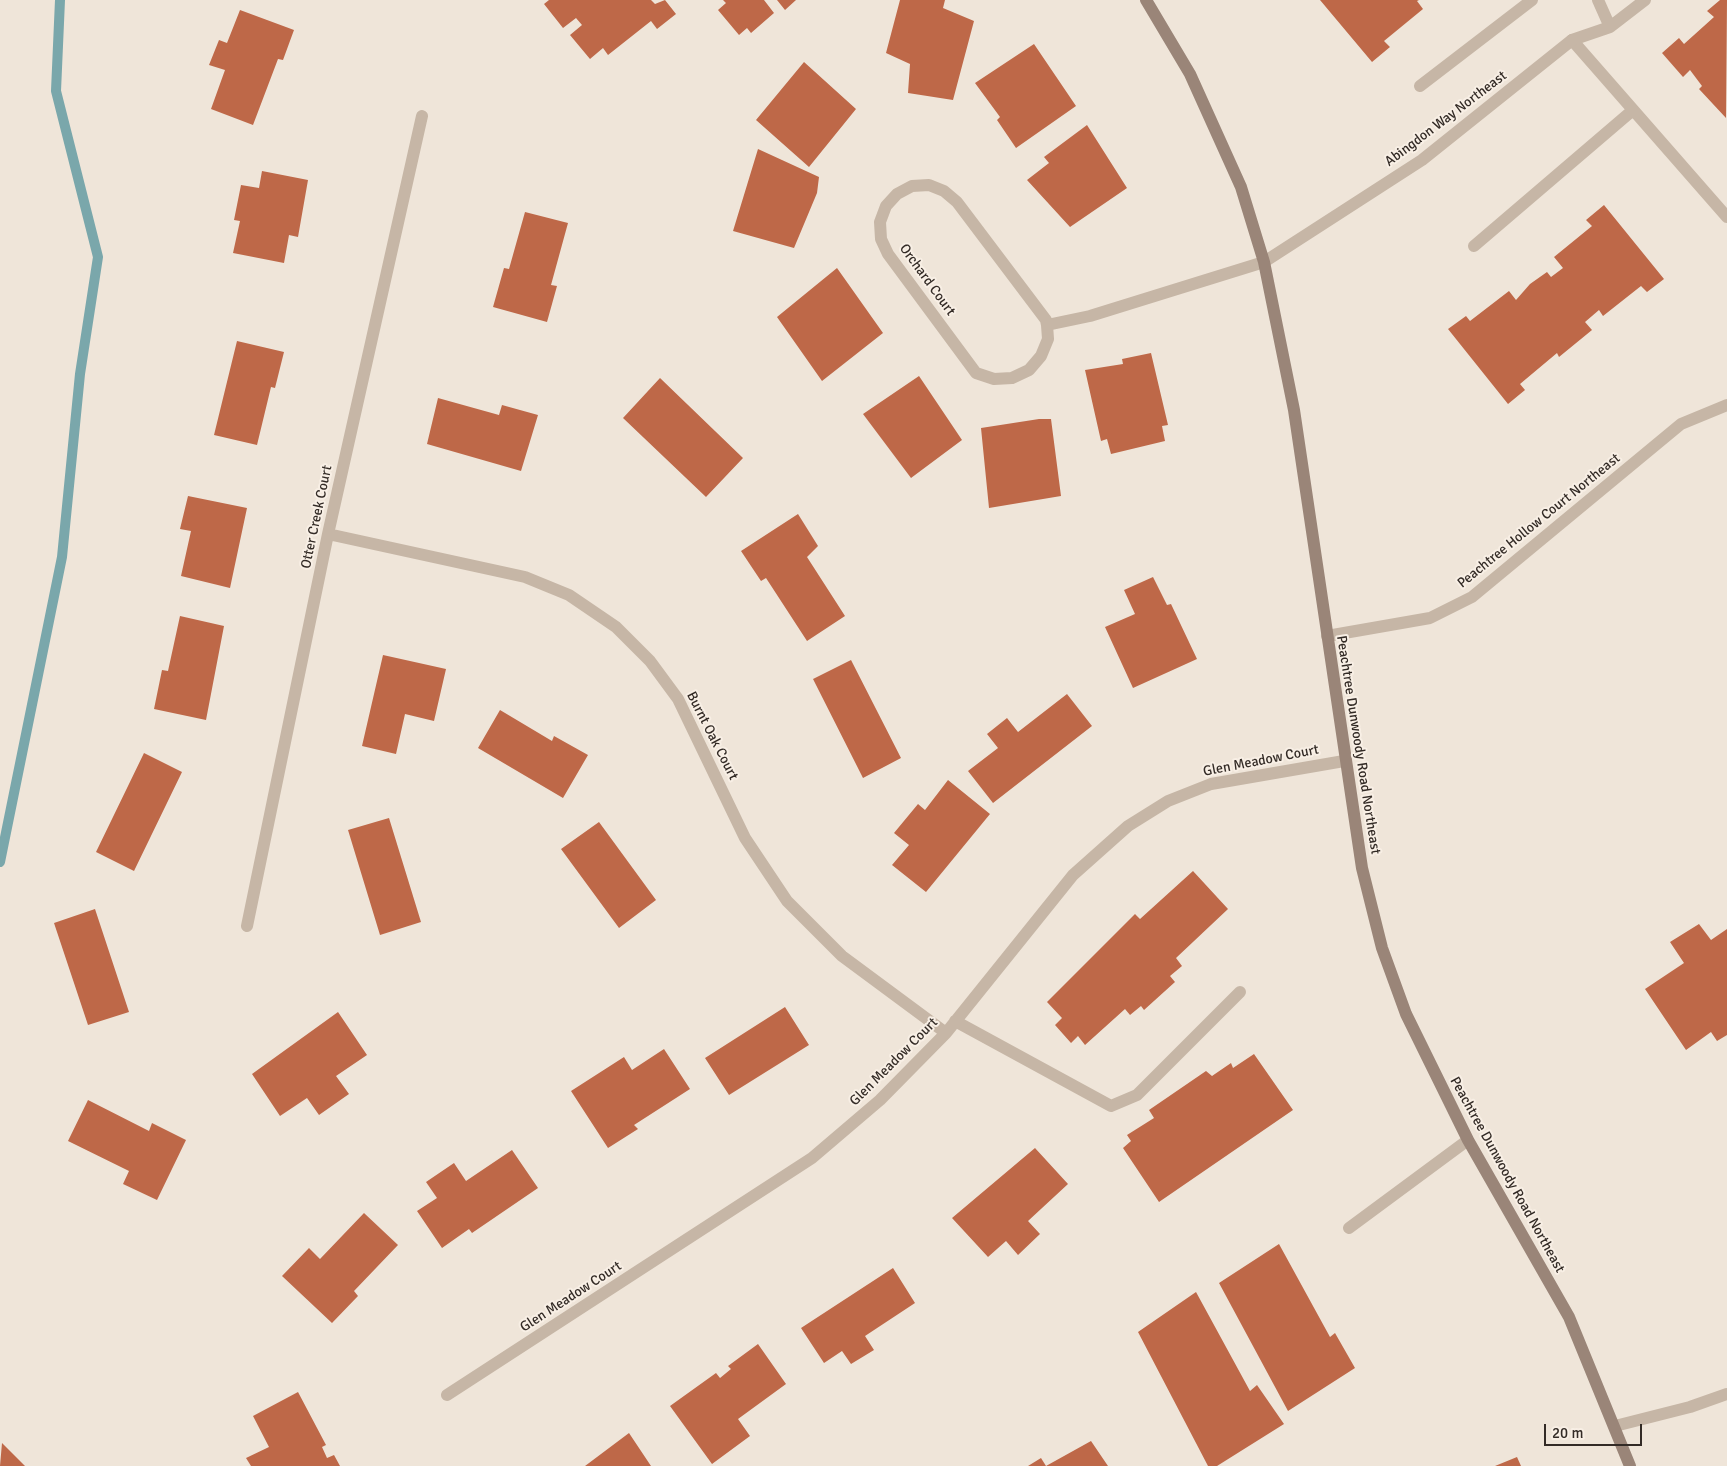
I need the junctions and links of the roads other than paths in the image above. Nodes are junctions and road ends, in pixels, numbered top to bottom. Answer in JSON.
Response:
{"nodes":[{"id":1,"x":1146,"y":0,"type":"edge"},
{"id":2,"x":1532,"y":0,"type":"edge"},
{"id":3,"x":1598,"y":0,"type":"edge"},
{"id":4,"x":1645,"y":0,"type":"edge"},
{"id":5,"x":1610,"y":27,"type":"junction"},
{"id":6,"x":1572,"y":40,"type":"junction"},
{"id":7,"x":1420,"y":86,"type":"dead end"},
{"id":8,"x":1633,"y":110,"type":"junction"},
{"id":9,"x":422,"y":116,"type":"dead end"},
{"id":10,"x":1727,"y":217,"type":"edge"},
{"id":11,"x":1474,"y":246,"type":"dead end"},
{"id":12,"x":1264,"y":262,"type":"junction"},
{"id":13,"x":1047,"y":324,"type":"junction"},
{"id":14,"x":1727,"y":405,"type":"edge"},
{"id":15,"x":328,"y":534,"type":"junction"},
{"id":16,"x":1327,"y":636,"type":"junction"},
{"id":17,"x":1344,"y":761,"type":"junction"},
{"id":18,"x":247,"y":926,"type":"dead end"},
{"id":19,"x":1240,"y":992,"type":"dead end"},
{"id":20,"x":956,"y":1021,"type":"junction"},
{"id":21,"x":946,"y":1034,"type":"junction"},
{"id":22,"x":1468,"y":1140,"type":"junction"},
{"id":23,"x":1349,"y":1228,"type":"dead end"},
{"id":24,"x":1727,"y":1394,"type":"edge"},
{"id":25,"x":447,"y":1395,"type":"dead end"},
{"id":26,"x":1615,"y":1426,"type":"junction"},
{"id":27,"x":1630,"y":1466,"type":"edge"}],
"edges":[{"from":1,"to":12,"type":"street","name":"Peachtree Dunwoody Road Northeast"},
{"from":2,"to":7,"type":"street"},
{"from":3,"to":5,"type":"street"},
{"from":4,"to":5,"type":"street","name":"Abingdon Way Northeast"},
{"from":5,"to":6,"type":"street","name":"Abingdon Way Northeast"},
{"from":6,"to":8,"type":"street"},
{"from":6,"to":12,"type":"street","name":"Abingdon Way Northeast"},
{"from":8,"to":10,"type":"street"},
{"from":8,"to":11,"type":"street"},
{"from":9,"to":15,"type":"street","name":"Otter Creek Court"},
{"from":12,"to":13,"type":"street"},
{"from":12,"to":16,"type":"street","name":"Peachtree Dunwoody Road Northeast"},
{"from":13,"to":13,"type":"street","name":"Orchard Court"},
{"from":14,"to":16,"type":"street","name":"Peachtree Hollow Court Northeast"},
{"from":15,"to":18,"type":"street","name":"Otter Creek Court"},
{"from":15,"to":21,"type":"street","name":"Burnt Oak Court"},
{"from":16,"to":17,"type":"street","name":"Peachtree Dunwoody Road Northeast"},
{"from":17,"to":20,"type":"street","name":"Glen Meadow Court"},
{"from":17,"to":22,"type":"street","name":"Peachtree Dunwoody Road Northeast"},
{"from":19,"to":20,"type":"street"},
{"from":20,"to":21,"type":"street","name":"Glen Meadow Court"},
{"from":21,"to":25,"type":"street","name":"Glen Meadow Court"},
{"from":22,"to":23,"type":"street"},
{"from":22,"to":26,"type":"street","name":"Peachtree Dunwoody Road Northeast"},
{"from":24,"to":26,"type":"street"},
{"from":26,"to":27,"type":"street","name":"Peachtree Dunwoody Road Northeast"}]}
